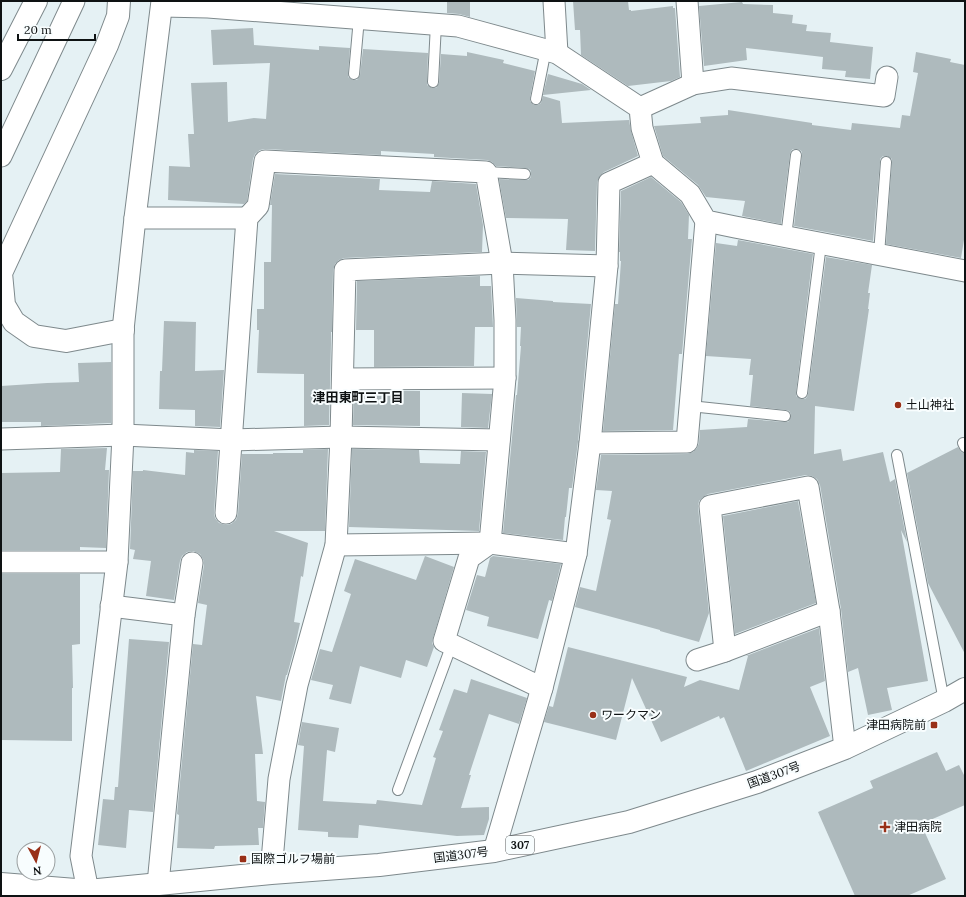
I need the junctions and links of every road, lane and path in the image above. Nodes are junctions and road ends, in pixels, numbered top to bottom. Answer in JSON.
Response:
{"nodes":[{"id":1,"x":36,"y":1,"type":"edge"},
{"id":2,"x":74,"y":1,"type":"edge"},
{"id":3,"x":119,"y":1,"type":"edge"},
{"id":4,"x":554,"y":1,"type":"edge"},
{"id":5,"x":688,"y":1,"type":"edge"},
{"id":6,"x":162,"y":3,"type":"edge"},
{"id":7,"x":349,"y":12,"type":"edge"},
{"id":8,"x":436,"y":24,"type":"junction"},
{"id":9,"x":551,"y":51,"type":"junction"},
{"id":10,"x":1,"y":69,"type":"edge"},
{"id":11,"x":354,"y":74,"type":"dead end"},
{"id":12,"x":887,"y":77,"type":"dead end"},
{"id":13,"x":433,"y":82,"type":"dead end"},
{"id":14,"x":694,"y":84,"type":"junction"},
{"id":15,"x":536,"y":99,"type":"dead end"},
{"id":16,"x":640,"y":108,"type":"junction"},
{"id":17,"x":796,"y":155,"type":"dead end"},
{"id":18,"x":1,"y":156,"type":"edge"},
{"id":19,"x":886,"y":162,"type":"dead end"},
{"id":20,"x":653,"y":163,"type":"junction"},
{"id":21,"x":486,"y":172,"type":"junction"},
{"id":22,"x":525,"y":174,"type":"dead end"},
{"id":23,"x":135,"y":218,"type":"junction"},
{"id":24,"x":247,"y":218,"type":"junction"},
{"id":25,"x":706,"y":221,"type":"junction"},
{"id":26,"x":786,"y":237,"type":"junction"},
{"id":27,"x":821,"y":244,"type":"junction"},
{"id":28,"x":879,"y":254,"type":"junction"},
{"id":29,"x":502,"y":263,"type":"junction"},
{"id":30,"x":607,"y":266,"type":"junction"},
{"id":31,"x":965,"y":270,"type":"edge"},
{"id":32,"x":123,"y":330,"type":"junction"},
{"id":33,"x":505,"y":378,"type":"junction"},
{"id":34,"x":343,"y":379,"type":"junction"},
{"id":35,"x":802,"y":393,"type":"dead end"},
{"id":36,"x":690,"y":406,"type":"junction"},
{"id":37,"x":785,"y":416,"type":"dead end"},
{"id":38,"x":123,"y":435,"type":"junction"},
{"id":39,"x":341,"y":437,"type":"junction"},
{"id":40,"x":1,"y":439,"type":"edge"},
{"id":41,"x":232,"y":440,"type":"junction"},
{"id":42,"x":499,"y":440,"type":"junction"},
{"id":43,"x":590,"y":443,"type":"junction"},
{"id":44,"x":897,"y":455,"type":"dead end"},
{"id":45,"x":226,"y":513,"type":"dead end"},
{"id":46,"x":490,"y":543,"type":"junction"},
{"id":47,"x":336,"y":545,"type":"junction"},
{"id":48,"x":576,"y":554,"type":"junction"},
{"id":49,"x":1,"y":562,"type":"edge"},
{"id":50,"x":117,"y":562,"type":"junction"},
{"id":51,"x":192,"y":563,"type":"dead end"},
{"id":52,"x":111,"y":606,"type":"junction"},
{"id":53,"x":829,"y":611,"type":"junction"},
{"id":54,"x":184,"y":615,"type":"junction"},
{"id":55,"x":452,"y":644,"type":"junction"},
{"id":56,"x":725,"y":651,"type":"junction"},
{"id":57,"x":697,"y":660,"type":"dead end"},
{"id":58,"x":542,"y":688,"type":"junction"},
{"id":59,"x":965,"y":689,"type":"edge"},
{"id":60,"x":944,"y":701,"type":"junction"},
{"id":61,"x":845,"y":748,"type":"junction"},
{"id":62,"x":398,"y":790,"type":"dead end"},
{"id":63,"x":494,"y":851,"type":"junction"},
{"id":64,"x":271,"y":873,"type":"junction"},
{"id":65,"x":1,"y":884,"type":"edge"},
{"id":66,"x":158,"y":884,"type":"junction"},
{"id":67,"x":89,"y":893,"type":"edge"}],
"edges":[{"from":1,"to":10,"type":"main road"},
{"from":2,"to":18,"type":"street"},
{"from":3,"to":32,"type":"main road"},
{"from":4,"to":9,"type":"street"},
{"from":5,"to":14,"type":"street"},
{"from":6,"to":7,"type":"street"},
{"from":6,"to":23,"type":"street"},
{"from":7,"to":8,"type":"street"},
{"from":7,"to":11,"type":"lane"},
{"from":8,"to":9,"type":"street"},
{"from":8,"to":13,"type":"lane"},
{"from":9,"to":15,"type":"lane"},
{"from":9,"to":16,"type":"street"},
{"from":12,"to":14,"type":"street"},
{"from":14,"to":16,"type":"street"},
{"from":16,"to":20,"type":"street"},
{"from":17,"to":26,"type":"lane"},
{"from":19,"to":28,"type":"lane"},
{"from":20,"to":25,"type":"street"},
{"from":20,"to":30,"type":"street"},
{"from":21,"to":22,"type":"lane"},
{"from":21,"to":24,"type":"street"},
{"from":21,"to":29,"type":"street"},
{"from":23,"to":24,"type":"street"},
{"from":23,"to":32,"type":"street"},
{"from":24,"to":41,"type":"street"},
{"from":25,"to":26,"type":"street"},
{"from":25,"to":36,"type":"street"},
{"from":26,"to":27,"type":"street"},
{"from":27,"to":28,"type":"street"},
{"from":27,"to":35,"type":"lane"},
{"from":28,"to":31,"type":"street"},
{"from":29,"to":30,"type":"street"},
{"from":29,"to":33,"type":"street"},
{"from":29,"to":34,"type":"street"},
{"from":30,"to":43,"type":"street"},
{"from":32,"to":38,"type":"street"},
{"from":33,"to":34,"type":"street"},
{"from":33,"to":42,"type":"street"},
{"from":34,"to":39,"type":"street"},
{"from":36,"to":37,"type":"lane"},
{"from":36,"to":43,"type":"street"},
{"from":38,"to":40,"type":"street"},
{"from":38,"to":41,"type":"street"},
{"from":38,"to":50,"type":"street"},
{"from":39,"to":41,"type":"street"},
{"from":39,"to":42,"type":"street"},
{"from":39,"to":47,"type":"street"},
{"from":41,"to":45,"type":"street"},
{"from":42,"to":46,"type":"street"},
{"from":43,"to":48,"type":"street"},
{"from":44,"to":60,"type":"lane"},
{"from":46,"to":47,"type":"street"},
{"from":46,"to":48,"type":"street"},
{"from":46,"to":55,"type":"street"},
{"from":47,"to":64,"type":"street"},
{"from":48,"to":58,"type":"street"},
{"from":49,"to":50,"type":"street"},
{"from":50,"to":52,"type":"street"},
{"from":51,"to":54,"type":"street"},
{"from":52,"to":54,"type":"street"},
{"from":52,"to":67,"type":"street"},
{"from":53,"to":56,"type":"street"},
{"from":53,"to":56,"type":"street"},
{"from":53,"to":61,"type":"street"},
{"from":54,"to":66,"type":"street"},
{"from":55,"to":58,"type":"street"},
{"from":55,"to":62,"type":"lane"},
{"from":56,"to":57,"type":"street"},
{"from":58,"to":63,"type":"street"},
{"from":59,"to":60,"type":"main road","name":"国道307号","number":"307"},
{"from":60,"to":61,"type":"main road","name":"国道307号","number":"307"},
{"from":61,"to":63,"type":"main road","name":"国道307号","number":"307"},
{"from":63,"to":64,"type":"main road","name":"国道307号","number":"307"},
{"from":64,"to":66,"type":"main road","name":"国道307号","number":"307"},
{"from":65,"to":67,"type":"main road","name":"国道307号","number":"307"},
{"from":66,"to":67,"type":"main road","name":"国道307号","number":"307"}]}
